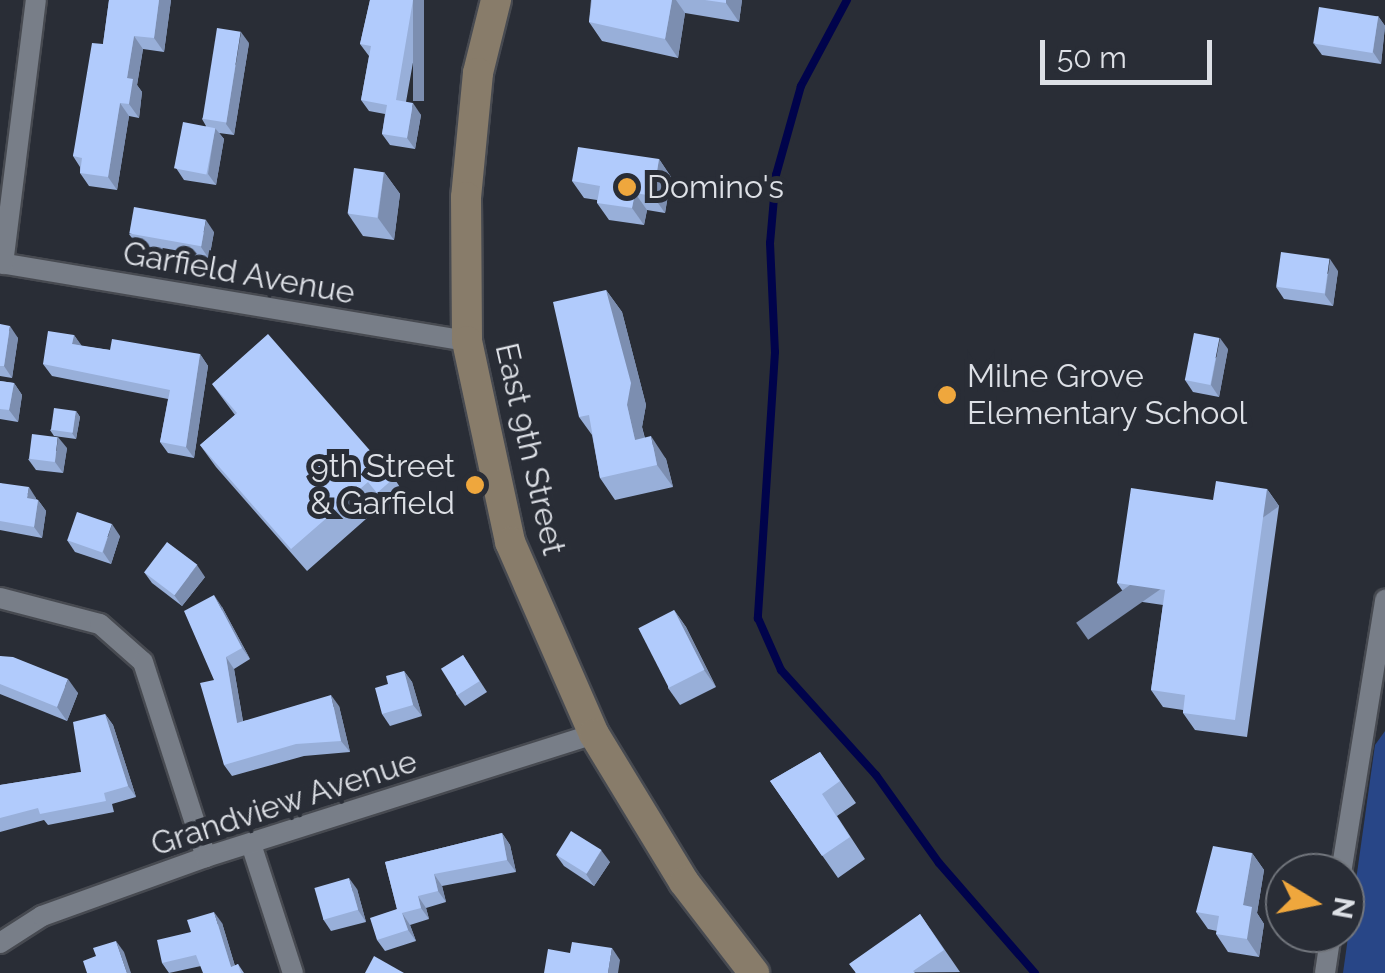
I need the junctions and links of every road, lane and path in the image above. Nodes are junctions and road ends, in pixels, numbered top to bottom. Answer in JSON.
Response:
{"nodes":[{"id":1,"x":36,"y":0,"type":"edge"},
{"id":2,"x":496,"y":0,"type":"edge"},
{"id":3,"x":2,"y":263,"type":"edge"},
{"id":4,"x":468,"y":341,"type":"junction"},
{"id":5,"x":0,"y":598,"type":"edge"},
{"id":6,"x":1385,"y":600,"type":"edge"},
{"id":7,"x":1377,"y":706,"type":"edge"},
{"id":8,"x":594,"y":734,"type":"junction"},
{"id":9,"x":251,"y":844,"type":"junction"},
{"id":10,"x":1345,"y":853,"type":"edge"},
{"id":11,"x":206,"y":857,"type":"junction"},
{"id":12,"x":0,"y":944,"type":"edge"},
{"id":13,"x":294,"y":973,"type":"edge"},
{"id":14,"x":754,"y":973,"type":"edge"}],
"edges":[{"from":1,"to":3,"type":"street"},
{"from":2,"to":4,"type":"main road","name":"East 9th Street"},
{"from":3,"to":4,"type":"street","name":"Garfield Avenue"},
{"from":4,"to":8,"type":"main road","name":"East 9th Street"},
{"from":5,"to":11,"type":"street"},
{"from":6,"to":7,"type":"street"},
{"from":7,"to":10,"type":"street"},
{"from":8,"to":9,"type":"street","name":"Grandview Avenue"},
{"from":8,"to":14,"type":"main road","name":"East 9th Street"},
{"from":9,"to":11,"type":"street","name":"Grandview Avenue"},
{"from":9,"to":13,"type":"street"},
{"from":11,"to":12,"type":"street","name":"Grandview Avenue"}]}
